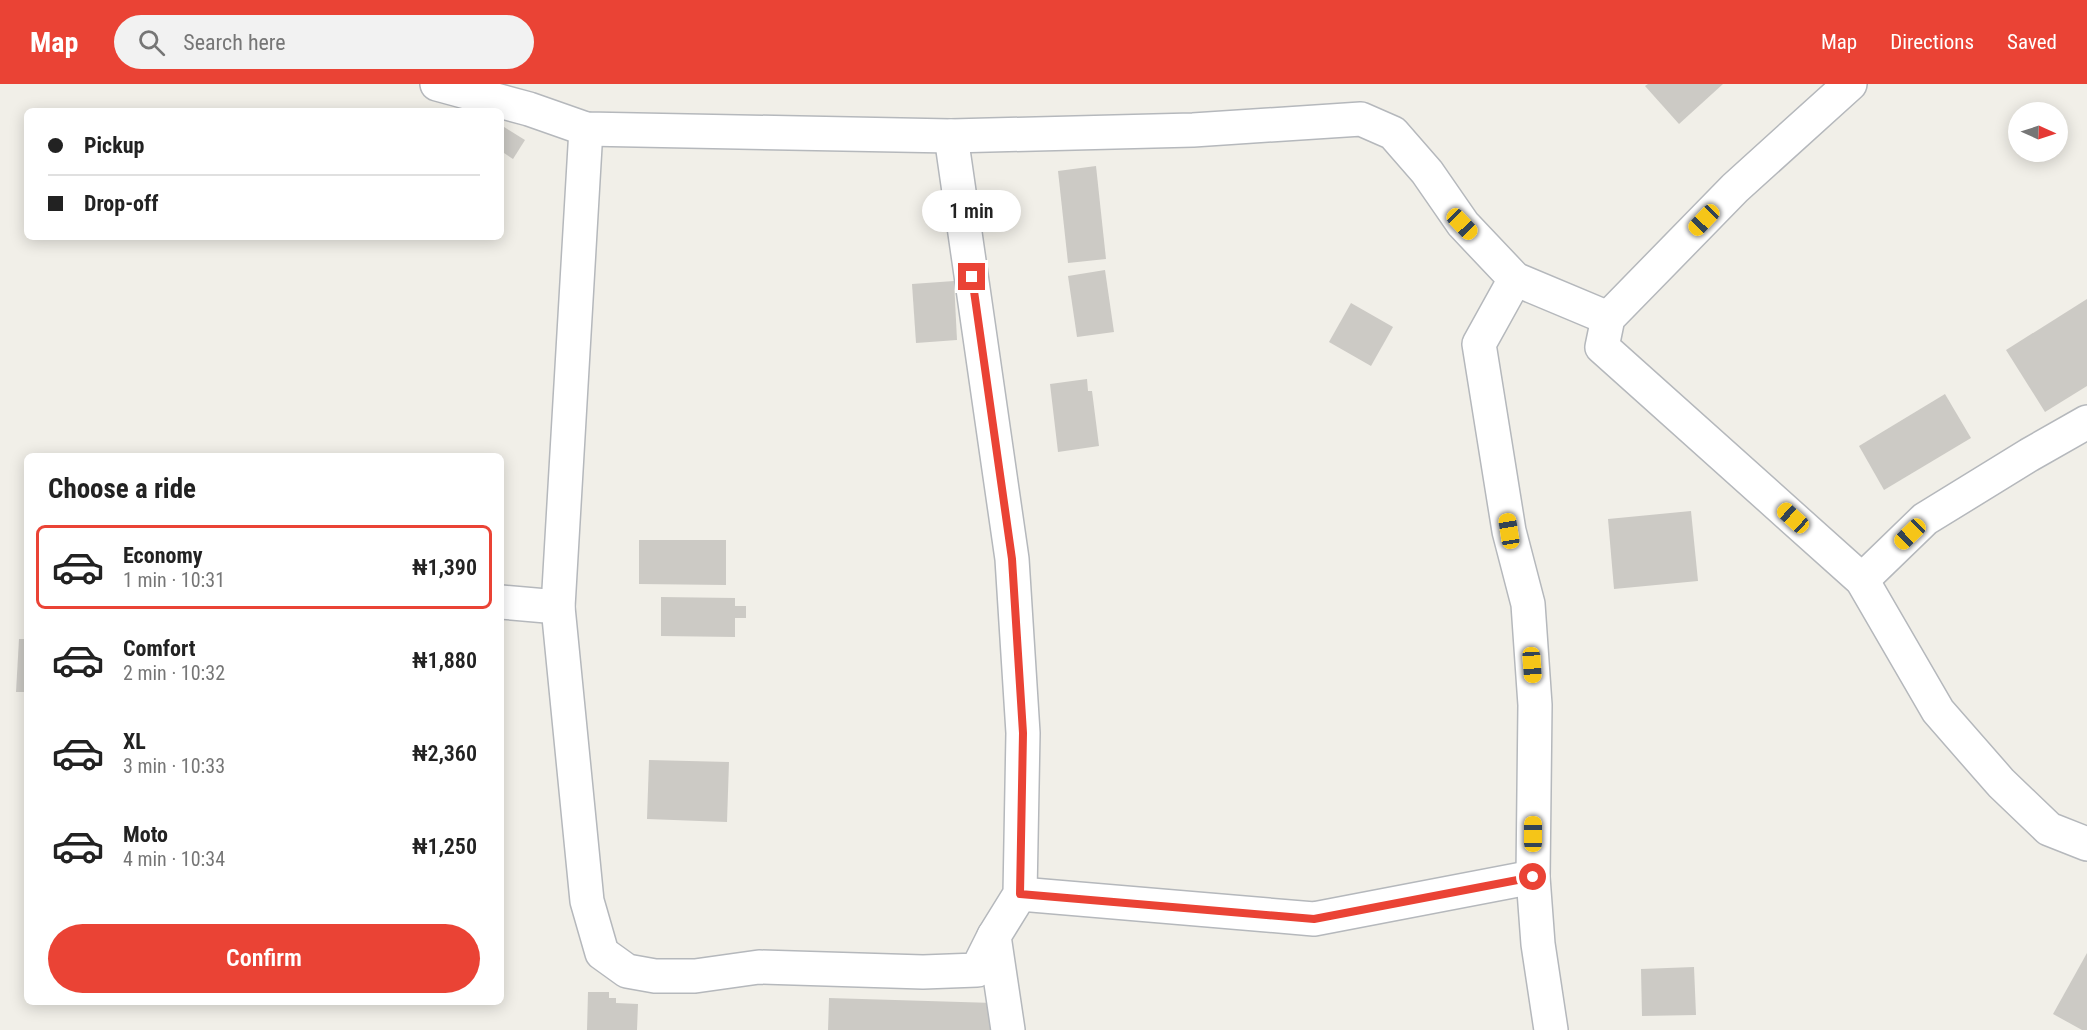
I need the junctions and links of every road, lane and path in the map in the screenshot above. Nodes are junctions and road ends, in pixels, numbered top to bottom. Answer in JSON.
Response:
{"nodes":[{"id":1,"x":437,"y":84,"type":"edge"},
{"id":2,"x":1850,"y":84,"type":"edge"},
{"id":3,"x":586,"y":129,"type":"junction"},
{"id":4,"x":951,"y":135,"type":"junction"},
{"id":5,"x":1515,"y":279,"type":"junction"},
{"id":6,"x":1608,"y":318,"type":"junction"},
{"id":7,"x":2087,"y":422,"type":"edge"},
{"id":8,"x":1862,"y":580,"type":"junction"},
{"id":9,"x":504,"y":602,"type":"edge"},
{"id":10,"x":558,"y":607,"type":"junction"},
{"id":11,"x":2087,"y":844,"type":"edge"},
{"id":12,"x":1533,"y":877,"type":"junction"},
{"id":13,"x":1020,"y":894,"type":"junction"},
{"id":14,"x":994,"y":936,"type":"junction"},
{"id":15,"x":1008,"y":1030,"type":"edge"},
{"id":16,"x":1551,"y":1030,"type":"edge"}],
"edges":[{"from":1,"to":3,"type":"street"},
{"from":2,"to":6,"type":"street"},
{"from":3,"to":4,"type":"street"},
{"from":3,"to":10,"type":"street"},
{"from":4,"to":5,"type":"street"},
{"from":4,"to":13,"type":"street"},
{"from":5,"to":6,"type":"street"},
{"from":5,"to":12,"type":"street"},
{"from":6,"to":8,"type":"street"},
{"from":7,"to":8,"type":"street"},
{"from":8,"to":11,"type":"street"},
{"from":9,"to":10,"type":"street"},
{"from":10,"to":14,"type":"street"},
{"from":12,"to":13,"type":"street"},
{"from":12,"to":16,"type":"street"},
{"from":13,"to":14,"type":"street"},
{"from":14,"to":15,"type":"street"}]}
